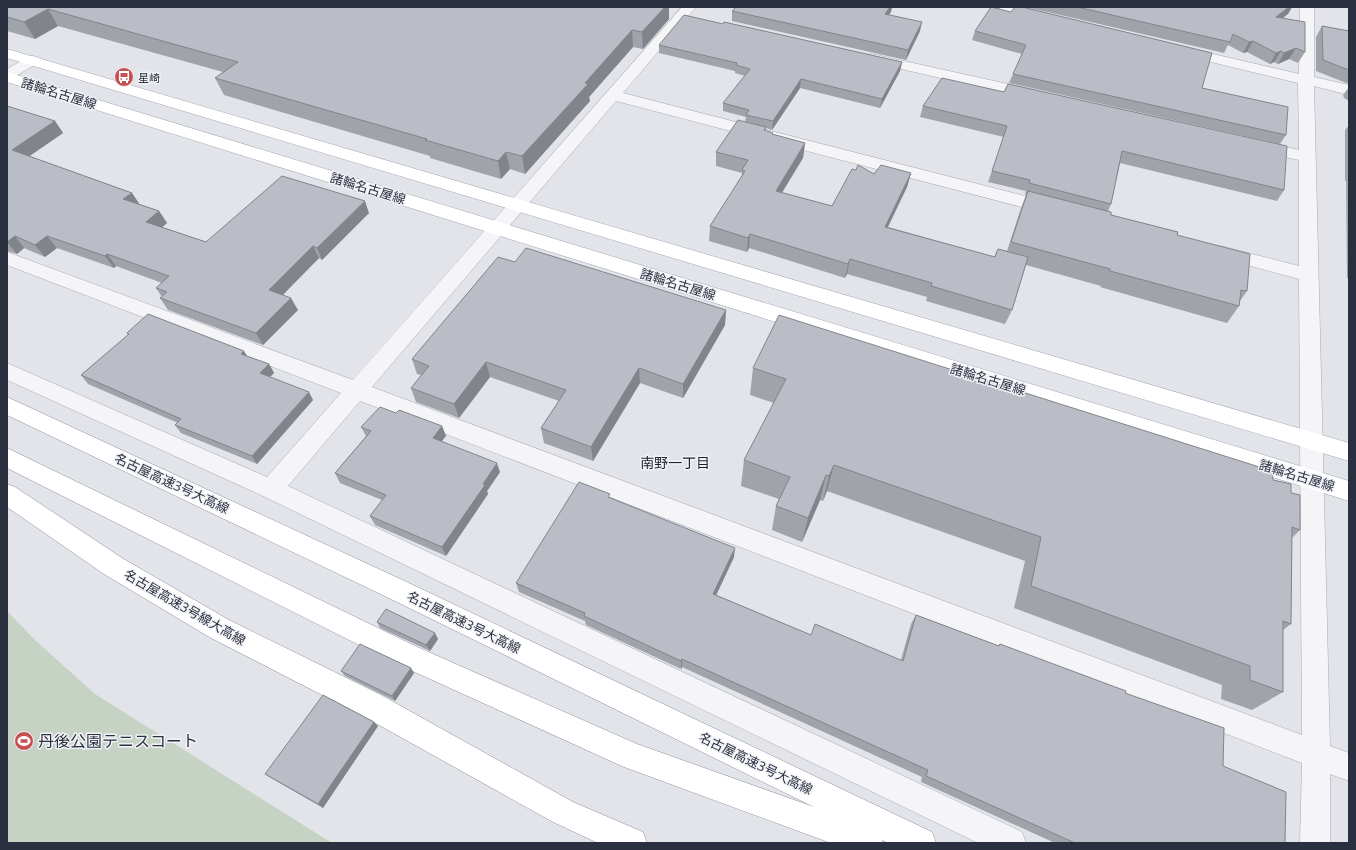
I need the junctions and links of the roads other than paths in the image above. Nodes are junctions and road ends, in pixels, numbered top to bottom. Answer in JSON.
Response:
{"nodes":[{"id":1,"x":1006,"y":7,"type":"edge"},
{"id":2,"x":1307,"y":7,"type":"edge"},
{"id":3,"x":689,"y":14,"type":"edge"},
{"id":4,"x":1060,"y":20,"type":"edge"},
{"id":5,"x":1167,"y":47,"type":"edge"},
{"id":6,"x":7,"y":53,"type":"edge"},
{"id":7,"x":860,"y":56,"type":"edge"},
{"id":8,"x":33,"y":60,"type":"junction"},
{"id":9,"x":7,"y":76,"type":"edge"},
{"id":10,"x":1306,"y":81,"type":"junction"},
{"id":11,"x":1349,"y":90,"type":"edge"},
{"id":12,"x":612,"y":95,"type":"junction"},
{"id":13,"x":1052,"y":99,"type":"edge"},
{"id":14,"x":1246,"y":143,"type":"edge"},
{"id":15,"x":1307,"y":157,"type":"junction"},
{"id":16,"x":517,"y":205,"type":"junction"},
{"id":17,"x":1069,"y":213,"type":"edge"},
{"id":18,"x":497,"y":228,"type":"junction"},
{"id":19,"x":1208,"y":249,"type":"edge"},
{"id":20,"x":7,"y":258,"type":"edge"},
{"id":21,"x":1309,"y":275,"type":"junction"},
{"id":22,"x":7,"y":372,"type":"edge"},
{"id":23,"x":357,"y":390,"type":"junction"},
{"id":24,"x":7,"y":404,"type":"edge"},
{"id":25,"x":1312,"y":441,"type":"junction"},
{"id":26,"x":1349,"y":452,"type":"edge"},
{"id":27,"x":7,"y":457,"type":"edge"},
{"id":28,"x":1312,"y":480,"type":"junction"},
{"id":29,"x":271,"y":489,"type":"junction"},
{"id":30,"x":1349,"y":491,"type":"edge"},
{"id":31,"x":7,"y":494,"type":"edge"},
{"id":32,"x":1316,"y":754,"type":"junction"},
{"id":33,"x":1349,"y":767,"type":"edge"},
{"id":34,"x":632,"y":843,"type":"edge"},
{"id":35,"x":868,"y":843,"type":"edge"},
{"id":36,"x":921,"y":843,"type":"edge"},
{"id":37,"x":1012,"y":843,"type":"edge"},
{"id":38,"x":1314,"y":843,"type":"edge"}],
"edges":[{"from":1,"to":4,"type":"street"},
{"from":2,"to":10,"type":"street"},
{"from":3,"to":12,"type":"street"},
{"from":5,"to":10,"type":"street"},
{"from":6,"to":8,"type":"main road","name":"諸輪名古屋線"},
{"from":7,"to":13,"type":"street"},
{"from":8,"to":9,"type":"street"},
{"from":8,"to":16,"type":"main road","name":"諸輪名古屋線"},
{"from":9,"to":18,"type":"main road","name":"諸輪名古屋線"},
{"from":10,"to":11,"type":"street"},
{"from":10,"to":15,"type":"street"},
{"from":12,"to":16,"type":"street"},
{"from":12,"to":17,"type":"street"},
{"from":14,"to":15,"type":"street"},
{"from":15,"to":21,"type":"street"},
{"from":16,"to":18,"type":"street"},
{"from":16,"to":25,"type":"main road","name":"諸輪名古屋線"},
{"from":18,"to":23,"type":"street"},
{"from":18,"to":28,"type":"main road","name":"諸輪名古屋線"},
{"from":19,"to":21,"type":"street"},
{"from":20,"to":23,"type":"street"},
{"from":21,"to":25,"type":"street"},
{"from":22,"to":29,"type":"street"},
{"from":23,"to":29,"type":"street"},
{"from":23,"to":32,"type":"street"},
{"from":24,"to":36,"type":"main road","name":"名古屋高速3号大高線"},
{"from":25,"to":26,"type":"main road","name":"諸輪名古屋線"},
{"from":25,"to":28,"type":"street"},
{"from":27,"to":35,"type":"main road"},
{"from":28,"to":30,"type":"main road","name":"諸輪名古屋線"},
{"from":28,"to":32,"type":"street"},
{"from":29,"to":37,"type":"street"},
{"from":31,"to":34,"type":"main road","name":"名古屋高速3号線大高線"},
{"from":32,"to":33,"type":"street"},
{"from":32,"to":38,"type":"street"}]}
